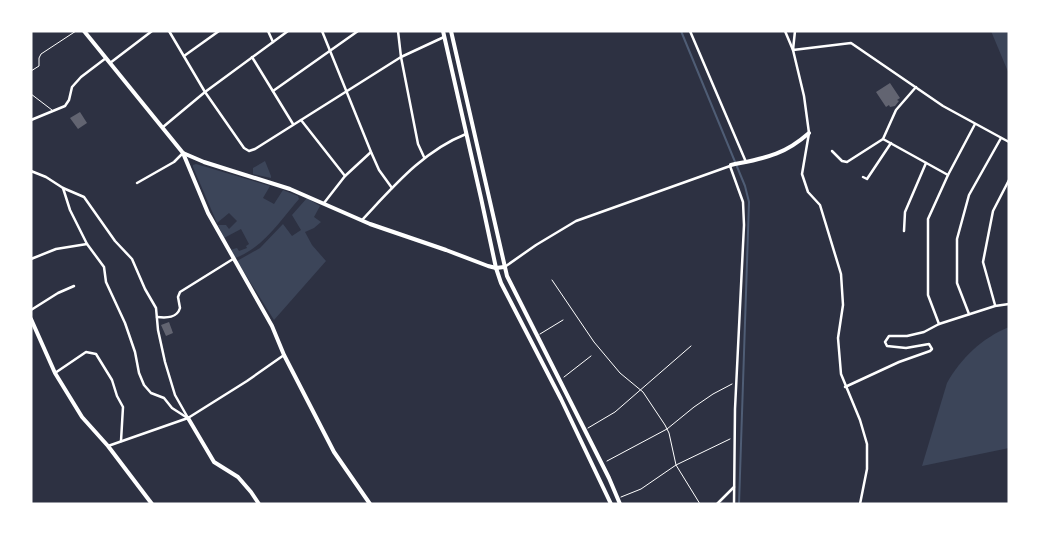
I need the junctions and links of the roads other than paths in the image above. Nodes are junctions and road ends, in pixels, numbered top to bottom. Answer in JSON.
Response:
{"nodes":[{"id":1,"x":76,"y":31,"type":"edge"},
{"id":2,"x":84,"y":31,"type":"edge"},
{"id":3,"x":152,"y":31,"type":"edge"},
{"id":4,"x":169,"y":31,"type":"edge"},
{"id":5,"x":219,"y":31,"type":"edge"},
{"id":6,"x":268,"y":31,"type":"edge"},
{"id":7,"x":288,"y":31,"type":"edge"},
{"id":8,"x":322,"y":31,"type":"edge"},
{"id":9,"x":358,"y":31,"type":"edge"},
{"id":10,"x":398,"y":31,"type":"edge"},
{"id":11,"x":443,"y":31,"type":"edge"},
{"id":12,"x":451,"y":31,"type":"edge"},
{"id":13,"x":690,"y":31,"type":"edge"},
{"id":14,"x":785,"y":31,"type":"edge"},
{"id":15,"x":795,"y":31,"type":"edge"},
{"id":16,"x":444,"y":37,"type":"junction"},
{"id":17,"x":274,"y":42,"type":"junction"},
{"id":18,"x":793,"y":50,"type":"junction"},
{"id":19,"x":330,"y":51,"type":"junction"},
{"id":20,"x":184,"y":56,"type":"junction"},
{"id":21,"x":252,"y":57,"type":"junction"},
{"id":22,"x":402,"y":57,"type":"junction"},
{"id":23,"x":106,"y":58,"type":"junction"},
{"id":24,"x":110,"y":62,"type":"junction"},
{"id":25,"x":31,"y":72,"type":"edge"},
{"id":26,"x":916,"y":87,"type":"junction"},
{"id":27,"x":273,"y":91,"type":"junction"},
{"id":28,"x":205,"y":92,"type":"junction"},
{"id":29,"x":346,"y":92,"type":"junction"},
{"id":30,"x":31,"y":94,"type":"edge"},
{"id":31,"x":52,"y":111,"type":"junction"},
{"id":32,"x":31,"y":120,"type":"edge"},
{"id":33,"x":301,"y":120,"type":"junction"},
{"id":34,"x":975,"y":124,"type":"junction"},
{"id":35,"x":294,"y":125,"type":"junction"},
{"id":36,"x":163,"y":127,"type":"junction"},
{"id":37,"x":809,"y":133,"type":"junction"},
{"id":38,"x":466,"y":134,"type":"junction"},
{"id":39,"x":883,"y":138,"type":"junction"},
{"id":40,"x":1001,"y":138,"type":"junction"},
{"id":41,"x":1009,"y":142,"type":"edge"},
{"id":42,"x":890,"y":143,"type":"junction"},
{"id":43,"x":832,"y":151,"type":"dead end"},
{"id":44,"x":370,"y":152,"type":"junction"},
{"id":45,"x":183,"y":153,"type":"junction"},
{"id":46,"x":424,"y":157,"type":"junction"},
{"id":47,"x":746,"y":162,"type":"junction"},
{"id":48,"x":926,"y":163,"type":"junction"},
{"id":49,"x":731,"y":166,"type":"junction"},
{"id":50,"x":31,"y":171,"type":"edge"},
{"id":51,"x":948,"y":175,"type":"junction"},
{"id":52,"x":345,"y":176,"type":"junction"},
{"id":53,"x":863,"y":177,"type":"dead end"},
{"id":54,"x":1009,"y":180,"type":"edge"},
{"id":55,"x":137,"y":183,"type":"dead end"},
{"id":56,"x":63,"y":188,"type":"junction"},
{"id":57,"x":392,"y":188,"type":"junction"},
{"id":58,"x":324,"y":203,"type":"junction"},
{"id":59,"x":362,"y":220,"type":"junction"},
{"id":60,"x":904,"y":230,"type":"dead end"},
{"id":61,"x":87,"y":244,"type":"junction"},
{"id":62,"x":31,"y":259,"type":"edge"},
{"id":63,"x":233,"y":259,"type":"junction"},
{"id":64,"x":504,"y":267,"type":"junction"},
{"id":65,"x":496,"y":268,"type":"junction"},
{"id":66,"x":74,"y":286,"type":"dead end"},
{"id":67,"x":1009,"y":304,"type":"edge"},
{"id":68,"x":995,"y":306,"type":"junction"},
{"id":69,"x":31,"y":310,"type":"edge"},
{"id":70,"x":969,"y":314,"type":"junction"},
{"id":71,"x":157,"y":317,"type":"junction"},
{"id":72,"x":31,"y":319,"type":"edge"},
{"id":73,"x":939,"y":324,"type":"junction"},
{"id":74,"x":284,"y":355,"type":"junction"},
{"id":75,"x":55,"y":373,"type":"junction"},
{"id":76,"x":845,"y":387,"type":"junction"},
{"id":77,"x":188,"y":418,"type":"junction"},
{"id":78,"x":121,"y":441,"type":"junction"},
{"id":79,"x":108,"y":446,"type":"junction"},
{"id":80,"x":734,"y":487,"type":"junction"},
{"id":81,"x":152,"y":504,"type":"edge"},
{"id":82,"x":259,"y":504,"type":"edge"},
{"id":83,"x":370,"y":504,"type":"edge"},
{"id":84,"x":611,"y":504,"type":"edge"},
{"id":85,"x":620,"y":504,"type":"edge"},
{"id":86,"x":717,"y":504,"type":"edge"},
{"id":87,"x":734,"y":504,"type":"edge"},
{"id":88,"x":860,"y":504,"type":"edge"}],
"edges":[{"from":1,"to":25,"type":"lane"},
{"from":2,"to":23,"type":"main road"},
{"from":3,"to":24,"type":"street"},
{"from":4,"to":20,"type":"street"},
{"from":5,"to":20,"type":"street"},
{"from":6,"to":17,"type":"street"},
{"from":7,"to":17,"type":"street"},
{"from":8,"to":19,"type":"street"},
{"from":9,"to":19,"type":"street"},
{"from":10,"to":22,"type":"street"},
{"from":11,"to":16,"type":"main road"},
{"from":12,"to":64,"type":"main road"},
{"from":13,"to":47,"type":"street"},
{"from":14,"to":18,"type":"street"},
{"from":15,"to":18,"type":"street"},
{"from":16,"to":22,"type":"street"},
{"from":16,"to":38,"type":"main road"},
{"from":17,"to":21,"type":"street"},
{"from":18,"to":26,"type":"street"},
{"from":18,"to":37,"type":"street"},
{"from":19,"to":27,"type":"street"},
{"from":19,"to":29,"type":"street"},
{"from":20,"to":28,"type":"street"},
{"from":21,"to":27,"type":"street"},
{"from":21,"to":28,"type":"street"},
{"from":22,"to":29,"type":"street"},
{"from":22,"to":46,"type":"street"},
{"from":23,"to":24,"type":"main road"},
{"from":23,"to":31,"type":"street"},
{"from":24,"to":36,"type":"main road"},
{"from":26,"to":34,"type":"street"},
{"from":26,"to":39,"type":"street"},
{"from":27,"to":35,"type":"street"},
{"from":28,"to":35,"type":"street"},
{"from":28,"to":36,"type":"street"},
{"from":29,"to":33,"type":"street"},
{"from":29,"to":44,"type":"street"},
{"from":30,"to":31,"type":"lane"},
{"from":31,"to":32,"type":"street"},
{"from":33,"to":35,"type":"street"},
{"from":33,"to":52,"type":"street"},
{"from":34,"to":40,"type":"street"},
{"from":34,"to":51,"type":"street"},
{"from":36,"to":45,"type":"main road"},
{"from":37,"to":47,"type":"main road"},
{"from":37,"to":76,"type":"street"},
{"from":38,"to":46,"type":"street"},
{"from":38,"to":65,"type":"main road"},
{"from":39,"to":42,"type":"street"},
{"from":39,"to":43,"type":"street"},
{"from":40,"to":41,"type":"street"},
{"from":40,"to":70,"type":"street"},
{"from":42,"to":48,"type":"street"},
{"from":42,"to":53,"type":"street"},
{"from":44,"to":52,"type":"street"},
{"from":44,"to":57,"type":"street"},
{"from":45,"to":55,"type":"street"},
{"from":45,"to":58,"type":"main road"},
{"from":45,"to":63,"type":"main road"},
{"from":46,"to":57,"type":"street"},
{"from":47,"to":49,"type":"main road"},
{"from":48,"to":51,"type":"street"},
{"from":48,"to":60,"type":"street"},
{"from":49,"to":64,"type":"street"},
{"from":49,"to":80,"type":"street"},
{"from":50,"to":56,"type":"street"},
{"from":51,"to":73,"type":"street"},
{"from":52,"to":58,"type":"street"},
{"from":54,"to":68,"type":"street"},
{"from":56,"to":61,"type":"street"},
{"from":56,"to":71,"type":"street"},
{"from":57,"to":59,"type":"street"},
{"from":58,"to":59,"type":"main road"},
{"from":59,"to":65,"type":"main road"},
{"from":61,"to":62,"type":"street"},
{"from":61,"to":77,"type":"street"},
{"from":63,"to":71,"type":"street"},
{"from":63,"to":74,"type":"main road"},
{"from":64,"to":65,"type":"main road"},
{"from":64,"to":85,"type":"main road"},
{"from":65,"to":84,"type":"main road"},
{"from":66,"to":69,"type":"street"},
{"from":67,"to":68,"type":"street"},
{"from":68,"to":70,"type":"street"},
{"from":70,"to":73,"type":"street"},
{"from":71,"to":77,"type":"street"},
{"from":72,"to":75,"type":"main road"},
{"from":73,"to":76,"type":"street"},
{"from":74,"to":77,"type":"street"},
{"from":74,"to":83,"type":"main road"},
{"from":75,"to":78,"type":"street"},
{"from":75,"to":79,"type":"main road"},
{"from":76,"to":88,"type":"street"},
{"from":77,"to":78,"type":"street"},
{"from":77,"to":82,"type":"main road"},
{"from":78,"to":79,"type":"street"},
{"from":79,"to":81,"type":"main road"},
{"from":80,"to":86,"type":"street"},
{"from":80,"to":87,"type":"street"}]}
